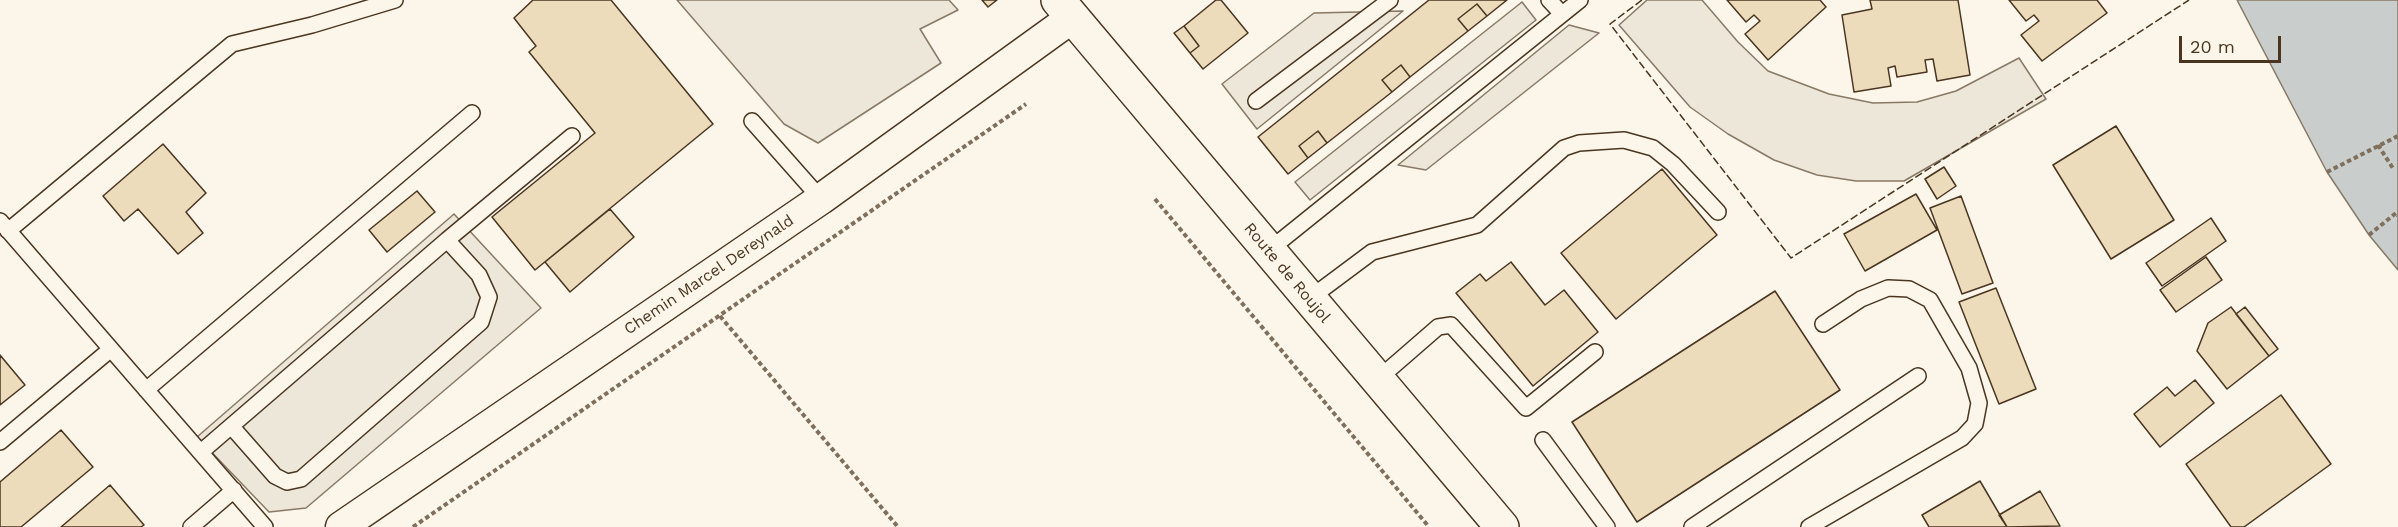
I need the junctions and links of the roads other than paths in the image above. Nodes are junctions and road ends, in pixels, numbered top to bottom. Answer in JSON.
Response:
{"nodes":[{"id":1,"x":395,"y":0,"type":"edge"},
{"id":2,"x":1390,"y":0,"type":"edge"},
{"id":3,"x":1549,"y":0,"type":"edge"},
{"id":4,"x":1580,"y":0,"type":"edge"},
{"id":5,"x":1066,"y":8,"type":"edge"},
{"id":6,"x":1562,"y":14,"type":"junction"},
{"id":7,"x":1256,"y":101,"type":"dead end"},
{"id":8,"x":472,"y":113,"type":"dead end"},
{"id":9,"x":752,"y":121,"type":"dead end"},
{"id":10,"x":572,"y":136,"type":"dead end"},
{"id":11,"x":821,"y":199,"type":"junction"},
{"id":12,"x":1718,"y":212,"type":"dead end"},
{"id":13,"x":4,"y":226,"type":"edge"},
{"id":14,"x":447,"y":240,"type":"junction"},
{"id":15,"x":1268,"y":251,"type":"junction"},
{"id":16,"x":1309,"y":299,"type":"junction"},
{"id":17,"x":1823,"y":324,"type":"dead end"},
{"id":18,"x":111,"y":349,"type":"junction"},
{"id":19,"x":1595,"y":352,"type":"dead end"},
{"id":20,"x":1918,"y":376,"type":"dead end"},
{"id":21,"x":1377,"y":380,"type":"junction"},
{"id":22,"x":146,"y":390,"type":"junction"},
{"id":23,"x":232,"y":427,"type":"junction"},
{"id":24,"x":1544,"y":440,"type":"dead end"},
{"id":25,"x":0,"y":442,"type":"edge"},
{"id":26,"x":201,"y":452,"type":"junction"},
{"id":27,"x":234,"y":490,"type":"junction"},
{"id":28,"x":345,"y":526,"type":"edge"},
{"id":29,"x":191,"y":527,"type":"edge"},
{"id":30,"x":265,"y":527,"type":"edge"},
{"id":31,"x":1502,"y":527,"type":"edge"},
{"id":32,"x":1607,"y":527,"type":"edge"},
{"id":33,"x":1692,"y":527,"type":"edge"},
{"id":34,"x":1809,"y":527,"type":"edge"}],
"edges":[{"from":1,"to":13,"type":"lane"},
{"from":2,"to":7,"type":"lane"},
{"from":3,"to":6,"type":"lane"},
{"from":4,"to":6,"type":"lane"},
{"from":5,"to":11,"type":"street","name":"Chemin Marcel Dereynald"},
{"from":5,"to":15,"type":"main road","name":"Route de Roujol"},
{"from":6,"to":15,"type":"lane"},
{"from":8,"to":22,"type":"lane"},
{"from":9,"to":11,"type":"lane"},
{"from":10,"to":14,"type":"lane"},
{"from":11,"to":28,"type":"street","name":"Chemin Marcel Dereynald"},
{"from":12,"to":16,"type":"lane"},
{"from":13,"to":18,"type":"lane"},
{"from":14,"to":23,"type":"lane"},
{"from":14,"to":23,"type":"lane"},
{"from":15,"to":16,"type":"main road","name":"Route de Roujol"},
{"from":16,"to":21,"type":"main road","name":"Route de Roujol"},
{"from":17,"to":34,"type":"lane"},
{"from":18,"to":22,"type":"lane"},
{"from":18,"to":25,"type":"lane"},
{"from":19,"to":21,"type":"lane"},
{"from":20,"to":33,"type":"lane"},
{"from":21,"to":31,"type":"main road","name":"Route de Roujol"},
{"from":22,"to":26,"type":"lane"},
{"from":23,"to":26,"type":"lane"},
{"from":24,"to":32,"type":"lane"},
{"from":26,"to":27,"type":"lane"},
{"from":27,"to":29,"type":"lane"},
{"from":27,"to":30,"type":"lane"}]}
